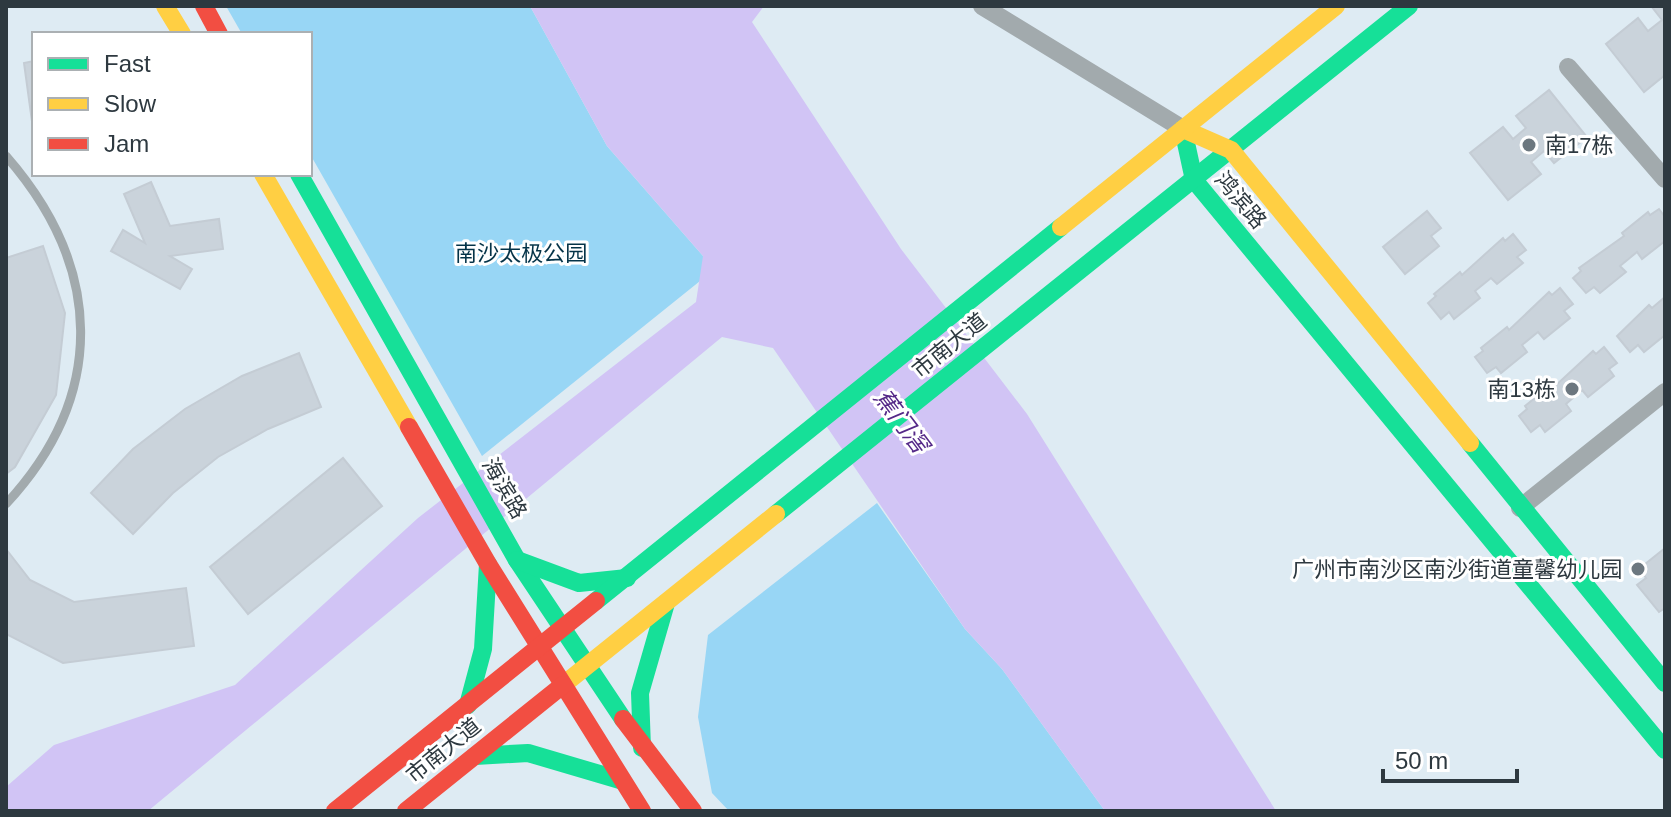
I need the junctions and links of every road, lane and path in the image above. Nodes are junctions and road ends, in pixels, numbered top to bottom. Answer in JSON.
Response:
{"nodes":[{"id":1,"x":165,"y":6,"type":"edge"},
{"id":2,"x":204,"y":6,"type":"edge"},
{"id":3,"x":982,"y":6,"type":"edge"},
{"id":4,"x":1336,"y":6,"type":"edge"},
{"id":5,"x":1409,"y":6,"type":"edge"},
{"id":6,"x":181,"y":32,"type":"edge"},
{"id":7,"x":218,"y":32,"type":"edge"},
{"id":8,"x":1568,"y":67,"type":"dead end"},
{"id":9,"x":1183,"y":129,"type":"junction"},
{"id":10,"x":1231,"y":150,"type":"junction"},
{"id":11,"x":6,"y":156,"type":"edge"},
{"id":12,"x":264,"y":176,"type":"edge"},
{"id":13,"x":300,"y":176,"type":"edge"},
{"id":14,"x":1665,"y":179,"type":"edge"},
{"id":15,"x":1194,"y":180,"type":"junction"},
{"id":16,"x":1665,"y":392,"type":"edge"},
{"id":17,"x":6,"y":504,"type":"edge"},
{"id":18,"x":1520,"y":508,"type":"junction"},
{"id":19,"x":517,"y":560,"type":"junction"},
{"id":20,"x":488,"y":564,"type":"junction"},
{"id":21,"x":627,"y":578,"type":"junction"},
{"id":22,"x":666,"y":603,"type":"junction"},
{"id":23,"x":563,"y":629,"type":"junction"},
{"id":24,"x":539,"y":648,"type":"junction"},
{"id":25,"x":588,"y":666,"type":"junction"},
{"id":26,"x":1665,"y":683,"type":"edge"},
{"id":27,"x":562,"y":686,"type":"junction"},
{"id":28,"x":468,"y":705,"type":"junction"},
{"id":29,"x":642,"y":748,"type":"junction"},
{"id":30,"x":1665,"y":750,"type":"edge"},
{"id":31,"x":475,"y":756,"type":"junction"},
{"id":32,"x":620,"y":780,"type":"junction"},
{"id":33,"x":335,"y":811,"type":"edge"},
{"id":34,"x":406,"y":811,"type":"edge"},
{"id":35,"x":642,"y":811,"type":"edge"},
{"id":36,"x":693,"y":811,"type":"edge"}],
"edges":[{"from":1,"to":6,"type":"main road"},
{"from":2,"to":7,"type":"main road"},
{"from":3,"to":9,"type":"street"},
{"from":4,"to":9,"type":"main road","name":"市南大道"},
{"from":5,"to":10,"type":"main road","name":"市南大道"},
{"from":8,"to":14,"type":"street"},
{"from":9,"to":10,"type":"main road","name":"鸿滨路"},
{"from":9,"to":15,"type":"main road","name":"鸿滨路"},
{"from":9,"to":21,"type":"main road","name":"市南大道"},
{"from":10,"to":15,"type":"main road","name":"市南大道"},
{"from":10,"to":18,"type":"main road","name":"鸿滨路"},
{"from":11,"to":17,"type":"lane"},
{"from":12,"to":20,"type":"main road"},
{"from":13,"to":19,"type":"main road","name":"海滨路"},
{"from":15,"to":22,"type":"main road","name":"市南大道"},
{"from":15,"to":30,"type":"main road","name":"鸿滨路"},
{"from":16,"to":18,"type":"street"},
{"from":18,"to":26,"type":"main road","name":"鸿滨路"},
{"from":19,"to":21,"type":"main road"},
{"from":19,"to":23,"type":"main road","name":"海滨路"},
{"from":20,"to":24,"type":"main road"},
{"from":20,"to":28,"type":"main road"},
{"from":21,"to":23,"type":"main road","name":"市南大道"},
{"from":22,"to":25,"type":"main road","name":"市南大道"},
{"from":22,"to":29,"type":"main road"},
{"from":23,"to":24,"type":"main road","name":"市南大道"},
{"from":23,"to":25,"type":"main road","name":"海滨路"},
{"from":24,"to":27,"type":"main road"},
{"from":24,"to":28,"type":"main road","name":"市南大道"},
{"from":25,"to":27,"type":"main road","name":"市南大道"},
{"from":25,"to":29,"type":"main road","name":"海滨路"},
{"from":27,"to":31,"type":"main road","name":"市南大道"},
{"from":27,"to":32,"type":"main road"},
{"from":28,"to":33,"type":"main road","name":"市南大道"},
{"from":29,"to":36,"type":"main road","name":"海滨路"},
{"from":31,"to":32,"type":"main road"},
{"from":31,"to":34,"type":"main road","name":"市南大道"},
{"from":32,"to":35,"type":"main road"}]}
